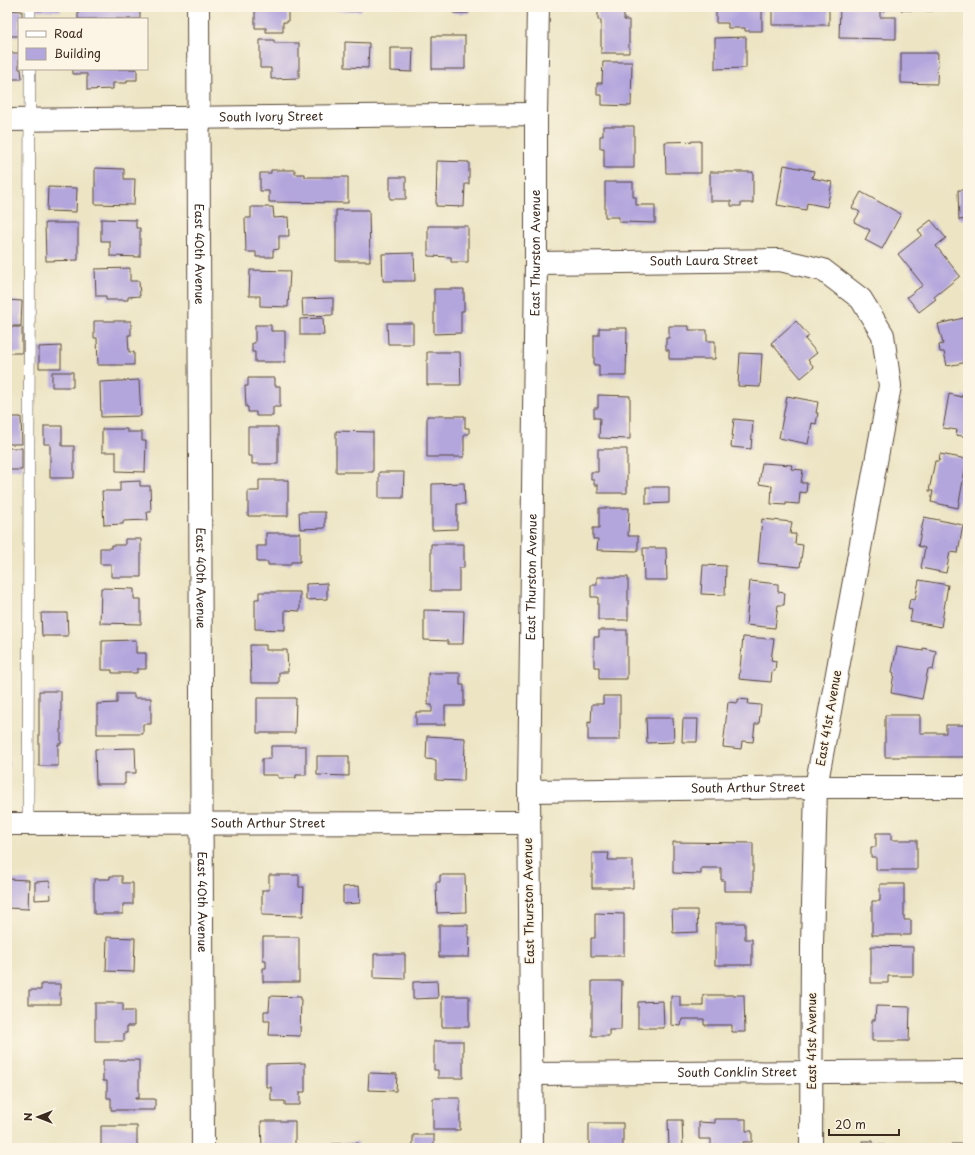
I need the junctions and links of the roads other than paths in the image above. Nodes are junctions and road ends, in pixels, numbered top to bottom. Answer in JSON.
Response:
{"nodes":[{"id":1,"x":30,"y":7,"type":"edge"},
{"id":2,"x":198,"y":7,"type":"edge"},
{"id":3,"x":538,"y":7,"type":"edge"},
{"id":4,"x":30,"y":18,"type":"edge"},
{"id":5,"x":30,"y":70,"type":"edge"},
{"id":6,"x":536,"y":114,"type":"junction"},
{"id":7,"x":198,"y":118,"type":"junction"},
{"id":8,"x":7,"y":120,"type":"edge"},
{"id":9,"x":30,"y":120,"type":"junction"},
{"id":10,"x":536,"y":263,"type":"junction"},
{"id":11,"x":861,"y":299,"type":"joint"},
{"id":12,"x":816,"y":787,"type":"junction"},
{"id":13,"x":968,"y":787,"type":"edge"},
{"id":14,"x":529,"y":791,"type":"junction"},
{"id":15,"x":202,"y":823,"type":"junction"},
{"id":16,"x":529,"y":823,"type":"junction"},
{"id":17,"x":18,"y":824,"type":"edge"},
{"id":18,"x":812,"y":1072,"type":"junction"},
{"id":19,"x":968,"y":1072,"type":"edge"},
{"id":20,"x":531,"y":1074,"type":"junction"},
{"id":21,"x":203,"y":1148,"type":"edge"},
{"id":22,"x":532,"y":1148,"type":"edge"},
{"id":23,"x":811,"y":1148,"type":"edge"}],
"edges":[{"from":1,"to":4,"type":"lane"},
{"from":2,"to":7,"type":"street","name":"East 40th Avenue"},
{"from":3,"to":6,"type":"street","name":"East Thurston Avenue"},
{"from":5,"to":9,"type":"lane"},
{"from":6,"to":7,"type":"street","name":"South Ivory Street"},
{"from":6,"to":10,"type":"street","name":"East Thurston Avenue"},
{"from":7,"to":9,"type":"street","name":"South Ivory Street"},
{"from":7,"to":15,"type":"street","name":"East 40th Avenue"},
{"from":8,"to":9,"type":"street","name":"South Ivory Street"},
{"from":9,"to":17,"type":"lane"},
{"from":10,"to":11,"type":"street","name":"South Laura Street"},
{"from":10,"to":14,"type":"street","name":"East Thurston Avenue"},
{"from":11,"to":12,"type":"street","name":"East 41st Avenue"},
{"from":12,"to":13,"type":"street","name":"South Arthur Street"},
{"from":12,"to":14,"type":"street","name":"South Arthur Street"},
{"from":12,"to":18,"type":"street","name":"East 41st Avenue"},
{"from":14,"to":16,"type":"street","name":"East Thurston Avenue"},
{"from":15,"to":16,"type":"street","name":"South Arthur Street"},
{"from":15,"to":17,"type":"street","name":"South Arthur Street"},
{"from":15,"to":21,"type":"street","name":"East 40th Avenue"},
{"from":16,"to":20,"type":"street","name":"East Thurston Avenue"},
{"from":18,"to":19,"type":"street","name":"South Conklin Street"},
{"from":18,"to":20,"type":"street","name":"South Conklin Street"},
{"from":18,"to":23,"type":"street","name":"East 41st Avenue"},
{"from":20,"to":22,"type":"street","name":"East Thurston Avenue"}]}
